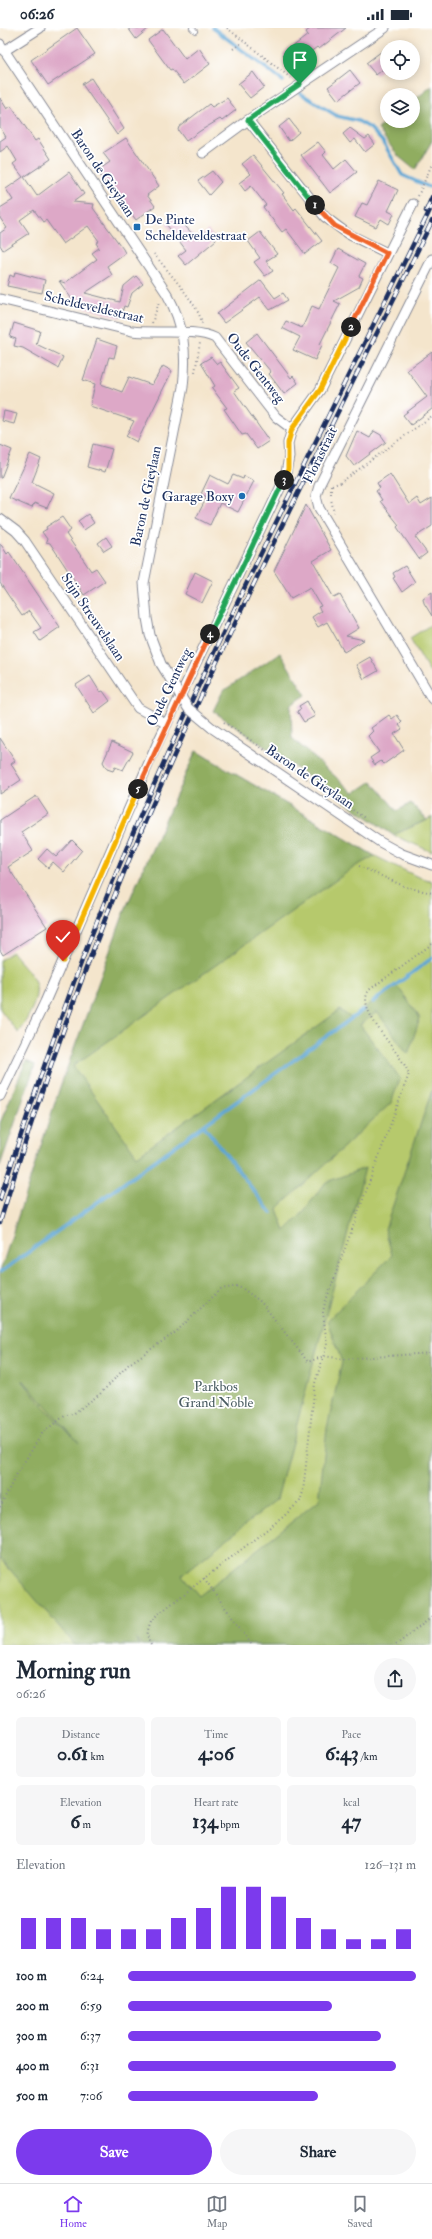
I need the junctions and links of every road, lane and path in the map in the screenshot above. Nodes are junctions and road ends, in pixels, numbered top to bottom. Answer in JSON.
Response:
{"nodes":[{"id":1,"x":40,"y":28,"type":"edge"},
{"id":2,"x":227,"y":28,"type":"edge"},
{"id":3,"x":385,"y":28,"type":"edge"},
{"id":4,"x":244,"y":42,"type":"junction"},
{"id":5,"x":2,"y":47,"type":"edge"},
{"id":6,"x":233,"y":50,"type":"dead end"},
{"id":7,"x":300,"y":84,"type":"junction"},
{"id":8,"x":248,"y":120,"type":"junction"},
{"id":9,"x":203,"y":153,"type":"dead end"},
{"id":10,"x":432,"y":164,"type":"edge"},
{"id":11,"x":422,"y":191,"type":"dead end"},
{"id":12,"x":414,"y":204,"type":"dead end"},
{"id":13,"x":387,"y":253,"type":"junction"},
{"id":14,"x":432,"y":259,"type":"edge"},
{"id":15,"x":167,"y":294,"type":"junction"},
{"id":16,"x":0,"y":299,"type":"edge"},
{"id":17,"x":183,"y":333,"type":"junction"},
{"id":18,"x":150,"y":334,"type":"junction"},
{"id":19,"x":432,"y":416,"type":"edge"},
{"id":20,"x":292,"y":429,"type":"junction"},
{"id":21,"x":331,"y":480,"type":"dead end"},
{"id":22,"x":331,"y":486,"type":"junction"},
{"id":23,"x":317,"y":490,"type":"junction"},
{"id":24,"x":336,"y":516,"type":"dead end"},
{"id":25,"x":0,"y":519,"type":"edge"},
{"id":26,"x":432,"y":698,"type":"edge"},
{"id":27,"x":219,"y":719,"type":"dead end"},
{"id":28,"x":167,"y":724,"type":"junction"},
{"id":29,"x":372,"y":823,"type":"dead end"},
{"id":30,"x":432,"y":865,"type":"edge"},
{"id":31,"x":359,"y":866,"type":"dead end"},
{"id":32,"x":432,"y":893,"type":"edge"},
{"id":33,"x":432,"y":944,"type":"edge"},
{"id":34,"x":0,"y":1096,"type":"edge"},
{"id":35,"x":432,"y":1353,"type":"edge"},
{"id":36,"x":324,"y":1356,"type":"junction"},
{"id":37,"x":0,"y":1507,"type":"edge"},
{"id":38,"x":204,"y":1578,"type":"junction"},
{"id":39,"x":432,"y":1617,"type":"edge"},
{"id":40,"x":151,"y":1645,"type":"edge"},
{"id":41,"x":252,"y":1645,"type":"edge"},
{"id":42,"x":396,"y":1645,"type":"edge"}],
"edges":[{"from":1,"to":5,"type":"street"},
{"from":2,"to":4,"type":"path"},
{"from":3,"to":7,"type":"street"},
{"from":4,"to":6,"type":"path"},
{"from":4,"to":7,"type":"path"},
{"from":5,"to":15,"type":"street","name":"Baron de Gieylaan"},
{"from":7,"to":8,"type":"street"},
{"from":8,"to":9,"type":"street"},
{"from":8,"to":13,"type":"street"},
{"from":10,"to":11,"type":"path"},
{"from":12,"to":13,"type":"street"},
{"from":13,"to":20,"type":"street"},
{"from":14,"to":23,"type":"street","name":"Florastraat"},
{"from":15,"to":17,"type":"street","name":"Baron de Gieylaan"},
{"from":15,"to":18,"type":"path"},
{"from":16,"to":18,"type":"street","name":"Scheldeveldestraat"},
{"from":17,"to":18,"type":"street","name":"Scheldeveldestraat"},
{"from":17,"to":20,"type":"street","name":"Oude Gentweg"},
{"from":17,"to":30,"type":"street","name":"Baron de Gieylaan","bridge":true},
{"from":19,"to":22,"type":"path"},
{"from":20,"to":28,"type":"street","name":"Oude Gentweg"},
{"from":21,"to":22,"type":"path"},
{"from":22,"to":23,"type":"path"},
{"from":22,"to":24,"type":"path"},
{"from":23,"to":26,"type":"street","name":"Florastraat"},
{"from":25,"to":28,"type":"street","name":"Stijn Streuvelslaan"},
{"from":27,"to":29,"type":"path"},
{"from":28,"to":34,"type":"street","name":"Oude Gentweg"},
{"from":31,"to":32,"type":"path"},
{"from":33,"to":36,"type":"path"},
{"from":35,"to":36,"type":"path"},
{"from":36,"to":37,"type":"path"},
{"from":36,"to":38,"type":"path"},
{"from":38,"to":40,"type":"path"},
{"from":38,"to":41,"type":"path"},
{"from":39,"to":42,"type":"path"}]}
